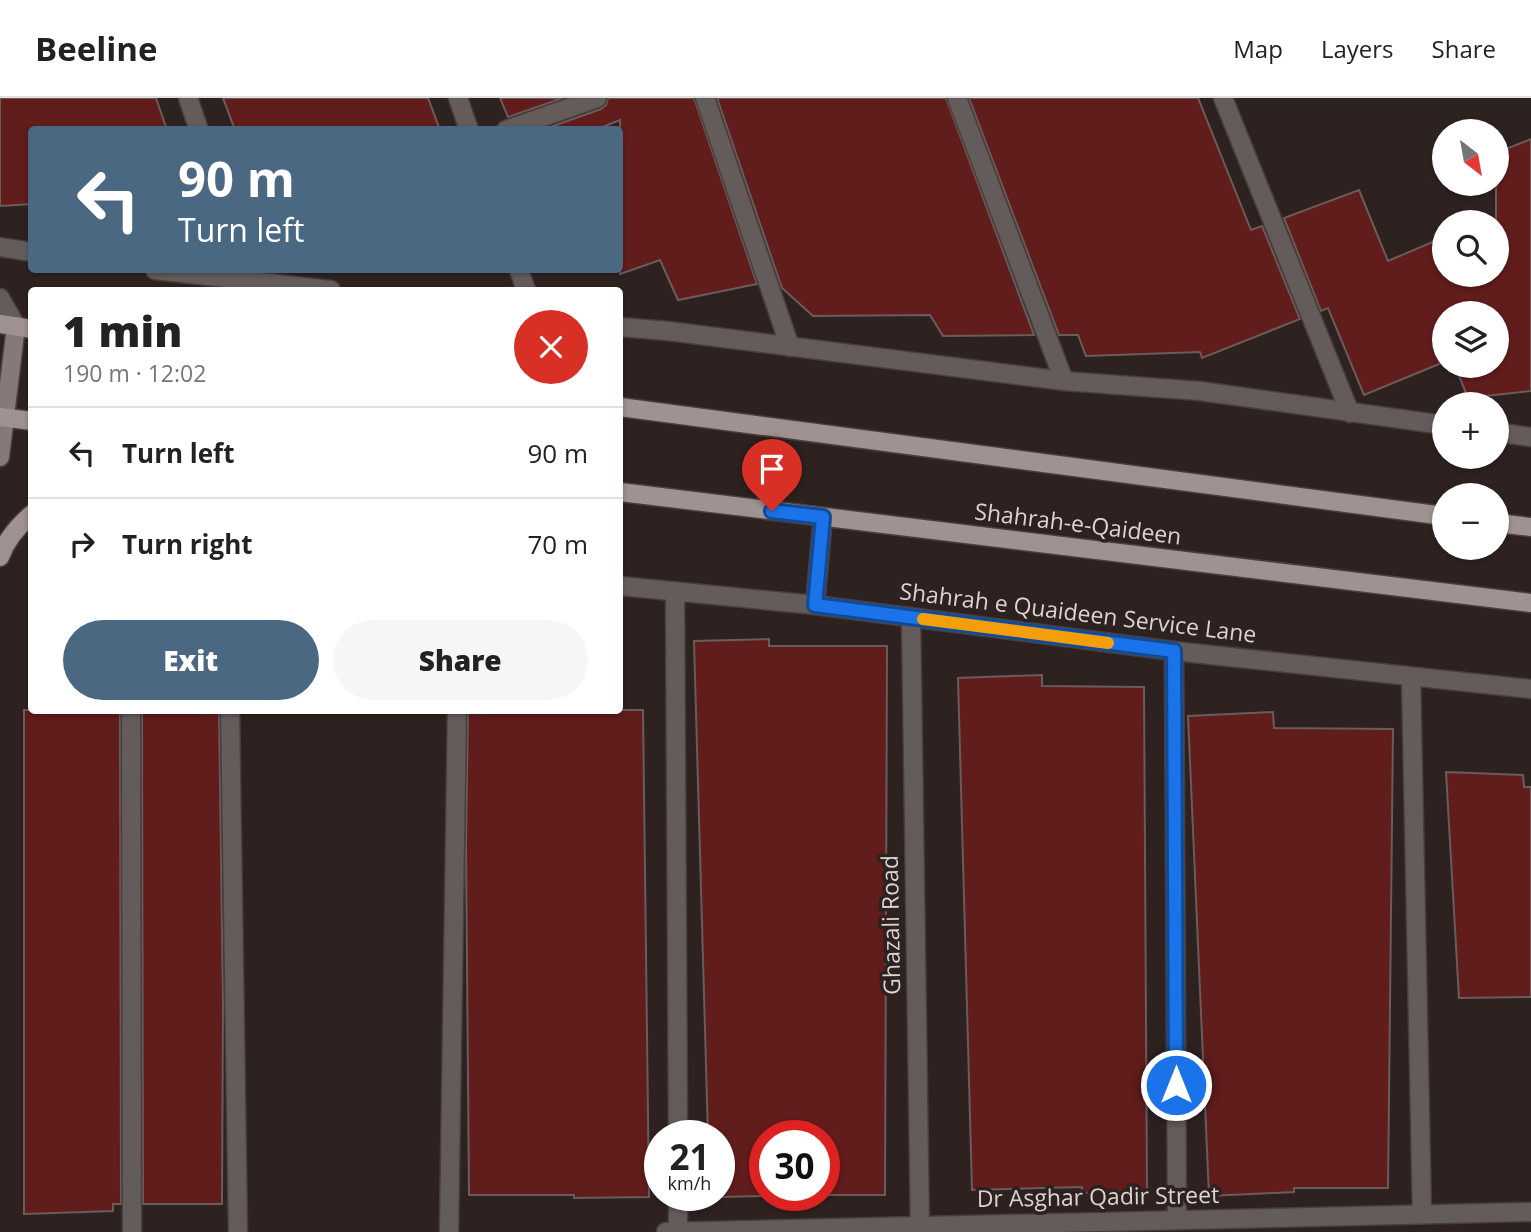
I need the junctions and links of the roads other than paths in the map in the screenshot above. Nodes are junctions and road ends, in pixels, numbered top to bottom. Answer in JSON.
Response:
{"nodes":[{"id":1,"x":188,"y":98,"type":"edge"},
{"id":2,"x":458,"y":98,"type":"edge"},
{"id":3,"x":597,"y":98,"type":"edge"},
{"id":4,"x":705,"y":98,"type":"edge"},
{"id":5,"x":957,"y":98,"type":"edge"},
{"id":6,"x":1223,"y":98,"type":"edge"},
{"id":7,"x":198,"y":126,"type":"edge"},
{"id":8,"x":468,"y":126,"type":"edge"},
{"id":9,"x":517,"y":126,"type":"edge"},
{"id":10,"x":0,"y":247,"type":"edge"},
{"id":11,"x":28,"y":251,"type":"edge"},
{"id":12,"x":214,"y":273,"type":"edge"},
{"id":13,"x":253,"y":275,"type":"edge"},
{"id":14,"x":315,"y":287,"type":"edge"},
{"id":15,"x":0,"y":298,"type":"edge"},
{"id":16,"x":16,"y":327,"type":"edge"},
{"id":17,"x":623,"y":327,"type":"edge"},
{"id":18,"x":790,"y":347,"type":"junction"},
{"id":19,"x":1064,"y":381,"type":"junction"},
{"id":20,"x":623,"y":407,"type":"edge"},
{"id":21,"x":1350,"y":413,"type":"junction"},
{"id":22,"x":2,"y":417,"type":"edge"},
{"id":23,"x":28,"y":420,"type":"edge"},
{"id":24,"x":1432,"y":423,"type":"edge"},
{"id":25,"x":1509,"y":434,"type":"edge"},
{"id":26,"x":1531,"y":437,"type":"edge"},
{"id":27,"x":0,"y":457,"type":"edge"},
{"id":28,"x":623,"y":492,"type":"edge"},
{"id":29,"x":1432,"y":514,"type":"edge"},
{"id":30,"x":823,"y":517,"type":"junction"},
{"id":31,"x":27,"y":522,"type":"edge"},
{"id":32,"x":1509,"y":524,"type":"edge"},
{"id":33,"x":1531,"y":527,"type":"edge"},
{"id":34,"x":0,"y":557,"type":"edge"},
{"id":35,"x":623,"y":586,"type":"edge"},
{"id":36,"x":675,"y":592,"type":"junction"},
{"id":37,"x":1531,"y":604,"type":"edge"},
{"id":38,"x":815,"y":605,"type":"junction"},
{"id":39,"x":911,"y":617,"type":"junction"},
{"id":40,"x":1174,"y":651,"type":"junction"},
{"id":41,"x":1410,"y":677,"type":"junction"},
{"id":42,"x":1531,"y":689,"type":"edge"},
{"id":43,"x":131,"y":714,"type":"edge"},
{"id":44,"x":230,"y":714,"type":"edge"},
{"id":45,"x":457,"y":714,"type":"edge"},
{"id":46,"x":678,"y":1120,"type":"edge"},
{"id":47,"x":678,"y":1211,"type":"edge"},
{"id":48,"x":1531,"y":1212,"type":"edge"},
{"id":49,"x":1422,"y":1214,"type":"junction"},
{"id":50,"x":1177,"y":1220,"type":"junction"},
{"id":51,"x":1232,"y":1225,"type":"edge"},
{"id":52,"x":920,"y":1229,"type":"edge"},
{"id":53,"x":132,"y":1232,"type":"edge"},
{"id":54,"x":237,"y":1232,"type":"edge"},
{"id":55,"x":449,"y":1232,"type":"edge"},
{"id":56,"x":666,"y":1232,"type":"edge"},
{"id":57,"x":678,"y":1232,"type":"edge"}],
"edges":[{"from":1,"to":7,"type":"street"},
{"from":2,"to":8,"type":"street"},
{"from":3,"to":9,"type":"street"},
{"from":4,"to":18,"type":"street"},
{"from":5,"to":19,"type":"street"},
{"from":6,"to":21,"type":"street"},
{"from":10,"to":11,"type":"street"},
{"from":12,"to":13,"type":"street"},
{"from":13,"to":14,"type":"street"},
{"from":15,"to":16,"type":"street"},
{"from":16,"to":22,"type":"main road"},
{"from":17,"to":18,"type":"street"},
{"from":18,"to":19,"type":"street"},
{"from":19,"to":21,"type":"street"},
{"from":20,"to":29,"type":"main road"},
{"from":21,"to":24,"type":"street"},
{"from":22,"to":23,"type":"main road"},
{"from":22,"to":27,"type":"main road"},
{"from":25,"to":26,"type":"street"},
{"from":28,"to":30,"type":"main road","name":"Shahrah-e-Qaideen"},
{"from":30,"to":37,"type":"main road","name":"Shahrah-e-Qaideen"},
{"from":30,"to":38,"type":"street"},
{"from":31,"to":34,"type":"main road"},
{"from":32,"to":33,"type":"main road"},
{"from":35,"to":36,"type":"street","name":"Shahrah e Quaideen Service Lane"},
{"from":36,"to":38,"type":"street","name":"Shahrah e Quaideen Service Lane"},
{"from":36,"to":46,"type":"street"},
{"from":38,"to":39,"type":"street","name":"Shahrah e Quaideen Service Lane"},
{"from":39,"to":40,"type":"street","name":"Shahrah e Quaideen Service Lane"},
{"from":39,"to":52,"type":"street","name":"Ghazali Road"},
{"from":40,"to":41,"type":"street","name":"Shahrah e Quaideen Service Lane"},
{"from":40,"to":50,"type":"street"},
{"from":41,"to":42,"type":"street","name":"Shahrah e Quaideen Service Lane"},
{"from":41,"to":49,"type":"street"},
{"from":43,"to":53,"type":"street"},
{"from":44,"to":54,"type":"street"},
{"from":45,"to":55,"type":"street"},
{"from":47,"to":57,"type":"street"},
{"from":48,"to":49,"type":"street","name":"Dr Asghar Qadir Street"},
{"from":49,"to":51,"type":"street","name":"Dr Asghar Qadir Street"},
{"from":50,"to":51,"type":"street","name":"Dr Asghar Qadir Street"},
{"from":50,"to":52,"type":"street","name":"Dr Asghar Qadir Street"},
{"from":52,"to":57,"type":"street","name":"Dr Asghar Qadir Street"},
{"from":56,"to":57,"type":"street","name":"Dr Asghar Qadir Street"}]}
